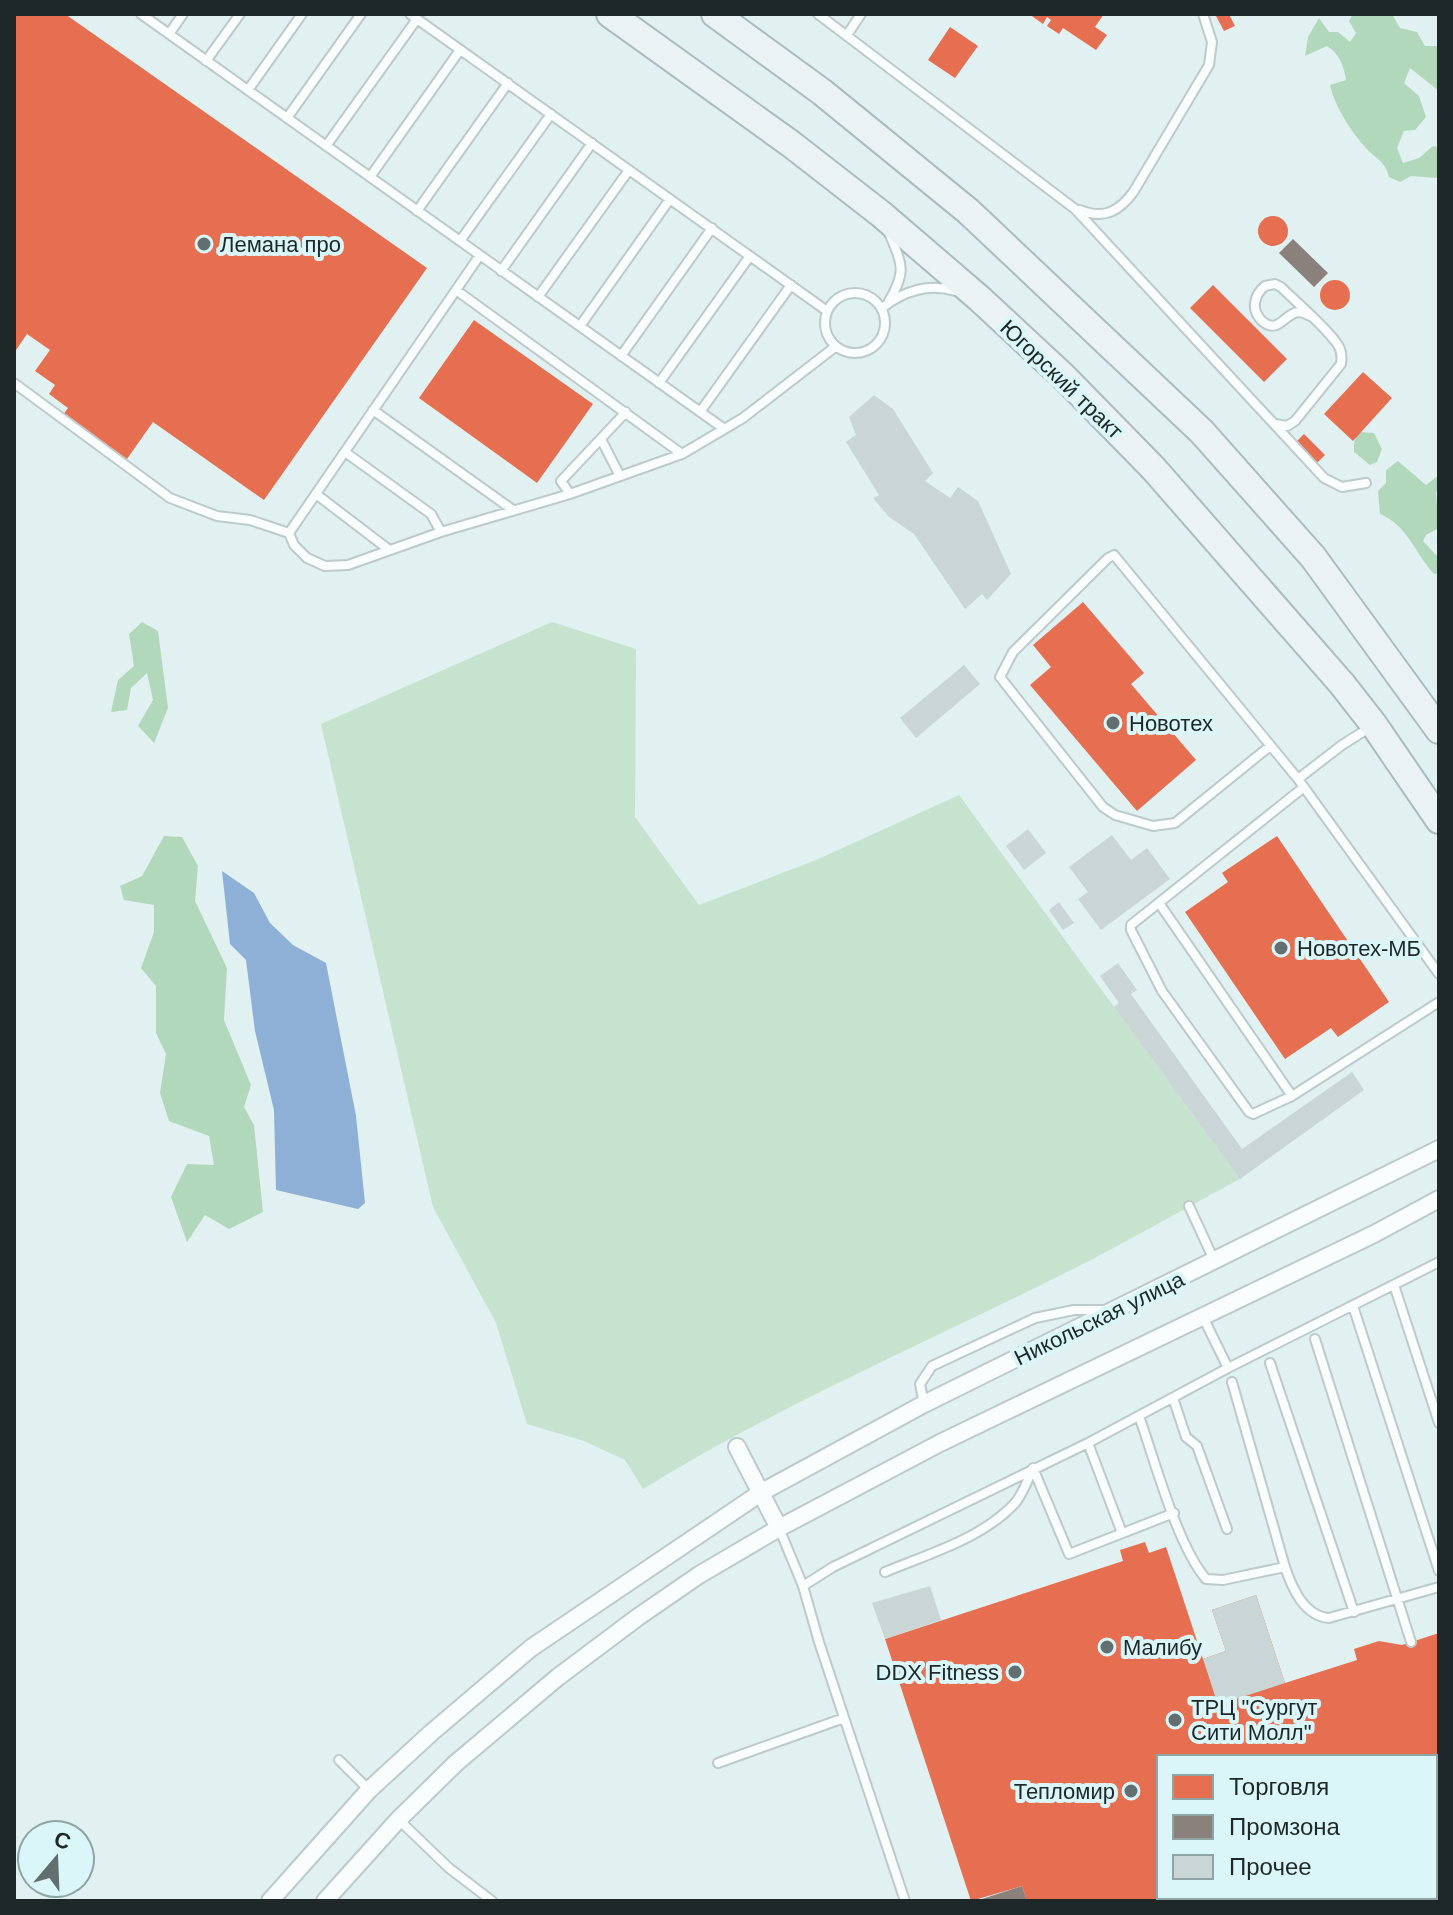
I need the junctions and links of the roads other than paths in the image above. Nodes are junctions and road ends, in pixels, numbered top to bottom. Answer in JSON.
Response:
{"nodes":[{"id":1,"x":141,"y":14,"type":"edge"},
{"id":2,"x":183,"y":14,"type":"edge"},
{"id":3,"x":240,"y":14,"type":"edge"},
{"id":4,"x":302,"y":14,"type":"edge"},
{"id":5,"x":361,"y":14,"type":"edge"},
{"id":6,"x":610,"y":14,"type":"edge"},
{"id":7,"x":715,"y":14,"type":"edge"},
{"id":8,"x":818,"y":14,"type":"edge"},
{"id":9,"x":861,"y":14,"type":"edge"},
{"id":10,"x":1203,"y":14,"type":"edge"},
{"id":11,"x":414,"y":16,"type":"edge"},
{"id":12,"x":169,"y":34,"type":"junction"},
{"id":13,"x":847,"y":35,"type":"junction"},
{"id":14,"x":460,"y":50,"type":"junction"},
{"id":15,"x":206,"y":61,"type":"junction"},
{"id":16,"x":508,"y":83,"type":"junction"},
{"id":17,"x":248,"y":90,"type":"junction"},
{"id":18,"x":551,"y":114,"type":"junction"},
{"id":19,"x":287,"y":118,"type":"junction"},
{"id":20,"x":592,"y":143,"type":"junction"},
{"id":21,"x":326,"y":146,"type":"junction"},
{"id":22,"x":629,"y":170,"type":"junction"},
{"id":23,"x":370,"y":177,"type":"junction"},
{"id":24,"x":670,"y":199,"type":"junction"},
{"id":25,"x":1075,"y":209,"type":"junction"},
{"id":26,"x":417,"y":211,"type":"junction"},
{"id":27,"x":881,"y":214,"type":"junction"},
{"id":28,"x":712,"y":228,"type":"junction"},
{"id":29,"x":460,"y":241,"type":"junction"},
{"id":30,"x":480,"y":255,"type":"junction"},
{"id":31,"x":750,"y":256,"type":"junction"},
{"id":32,"x":501,"y":271,"type":"junction"},
{"id":33,"x":791,"y":285,"type":"junction"},
{"id":34,"x":456,"y":290,"type":"junction"},
{"id":35,"x":538,"y":297,"type":"junction"},
{"id":36,"x":980,"y":299,"type":"junction"},
{"id":37,"x":885,"y":306,"type":"junction"},
{"id":38,"x":827,"y":311,"type":"junction"},
{"id":39,"x":1310,"y":316,"type":"junction"},
{"id":40,"x":580,"y":326,"type":"junction"},
{"id":41,"x":835,"y":347,"type":"junction"},
{"id":42,"x":621,"y":356,"type":"junction"},
{"id":43,"x":14,"y":383,"type":"edge"},
{"id":44,"x":659,"y":383,"type":"junction"},
{"id":45,"x":373,"y":410,"type":"junction"},
{"id":46,"x":626,"y":412,"type":"junction"},
{"id":47,"x":700,"y":412,"type":"junction"},
{"id":48,"x":1274,"y":424,"type":"junction"},
{"id":49,"x":723,"y":428,"type":"junction"},
{"id":50,"x":602,"y":441,"type":"junction"},
{"id":51,"x":345,"y":452,"type":"junction"},
{"id":52,"x":682,"y":454,"type":"junction"},
{"id":53,"x":620,"y":476,"type":"junction"},
{"id":54,"x":1366,"y":483,"type":"dead end"},
{"id":55,"x":316,"y":494,"type":"junction"},
{"id":56,"x":570,"y":494,"type":"junction"},
{"id":57,"x":513,"y":510,"type":"junction"},
{"id":58,"x":441,"y":532,"type":"junction"},
{"id":59,"x":289,"y":533,"type":"junction"},
{"id":60,"x":388,"y":549,"type":"junction"},
{"id":61,"x":1374,"y":725,"type":"junction"},
{"id":62,"x":1439,"y":730,"type":"edge"},
{"id":63,"x":1270,"y":746,"type":"junction"},
{"id":64,"x":1301,"y":783,"type":"junction"},
{"id":65,"x":1439,"y":820,"type":"edge"},
{"id":66,"x":1159,"y":903,"type":"junction"},
{"id":67,"x":1439,"y":974,"type":"edge"},
{"id":68,"x":1439,"y":1002,"type":"edge"},
{"id":69,"x":1292,"y":1096,"type":"junction"},
{"id":70,"x":1439,"y":1149,"type":"edge"},
{"id":71,"x":1439,"y":1199,"type":"edge"},
{"id":72,"x":1189,"y":1206,"type":"dead end"},
{"id":73,"x":1214,"y":1260,"type":"junction"},
{"id":74,"x":1437,"y":1263,"type":"edge"},
{"id":75,"x":1439,"y":1274,"type":"edge"},
{"id":76,"x":1394,"y":1285,"type":"junction"},
{"id":77,"x":1353,"y":1306,"type":"junction"},
{"id":78,"x":1114,"y":1310,"type":"junction"},
{"id":79,"x":1203,"y":1317,"type":"junction"},
{"id":80,"x":1315,"y":1339,"type":"dead end"},
{"id":81,"x":1270,"y":1363,"type":"dead end"},
{"id":82,"x":1228,"y":1368,"type":"junction"},
{"id":83,"x":1232,"y":1382,"type":"dead end"},
{"id":84,"x":1173,"y":1398,"type":"junction"},
{"id":85,"x":924,"y":1404,"type":"junction"},
{"id":86,"x":1139,"y":1416,"type":"junction"},
{"id":87,"x":1439,"y":1423,"type":"edge"},
{"id":88,"x":1088,"y":1443,"type":"junction"},
{"id":89,"x":737,"y":1447,"type":"dead end"},
{"id":90,"x":1033,"y":1468,"type":"junction"},
{"id":91,"x":762,"y":1492,"type":"junction"},
{"id":92,"x":1174,"y":1513,"type":"junction"},
{"id":93,"x":779,"y":1528,"type":"junction"},
{"id":94,"x":1227,"y":1529,"type":"dead end"},
{"id":95,"x":1122,"y":1533,"type":"junction"},
{"id":96,"x":1285,"y":1567,"type":"junction"},
{"id":97,"x":1439,"y":1571,"type":"edge"},
{"id":98,"x":885,"y":1572,"type":"dead end"},
{"id":99,"x":803,"y":1586,"type":"junction"},
{"id":100,"x":1439,"y":1587,"type":"edge"},
{"id":101,"x":1398,"y":1600,"type":"junction"},
{"id":102,"x":1354,"y":1612,"type":"junction"},
{"id":103,"x":1411,"y":1642,"type":"dead end"},
{"id":104,"x":844,"y":1718,"type":"junction"},
{"id":105,"x":339,"y":1760,"type":"dead end"},
{"id":106,"x":718,"y":1763,"type":"dead end"},
{"id":107,"x":369,"y":1790,"type":"junction"},
{"id":108,"x":398,"y":1820,"type":"junction"},
{"id":109,"x":270,"y":1901,"type":"edge"},
{"id":110,"x":325,"y":1901,"type":"edge"},
{"id":111,"x":492,"y":1901,"type":"edge"},
{"id":112,"x":905,"y":1901,"type":"edge"}],
"edges":[{"from":1,"to":12,"type":"lane"},
{"from":2,"to":12,"type":"lane"},
{"from":3,"to":15,"type":"lane"},
{"from":4,"to":17,"type":"lane"},
{"from":5,"to":19,"type":"lane"},
{"from":6,"to":27,"type":"main road","name":"Югорский тракт"},
{"from":7,"to":62,"type":"main road"},
{"from":8,"to":13,"type":"lane"},
{"from":9,"to":13,"type":"lane"},
{"from":10,"to":25,"type":"lane"},
{"from":11,"to":14,"type":"lane"},
{"from":11,"to":21,"type":"lane"},
{"from":12,"to":15,"type":"lane"},
{"from":13,"to":25,"type":"lane"},
{"from":14,"to":16,"type":"lane"},
{"from":14,"to":23,"type":"lane"},
{"from":15,"to":17,"type":"lane"},
{"from":16,"to":18,"type":"lane"},
{"from":16,"to":26,"type":"lane"},
{"from":17,"to":19,"type":"lane"},
{"from":18,"to":20,"type":"lane"},
{"from":18,"to":29,"type":"lane"},
{"from":19,"to":21,"type":"lane"},
{"from":20,"to":22,"type":"lane"},
{"from":20,"to":32,"type":"lane"},
{"from":21,"to":23,"type":"lane"},
{"from":22,"to":24,"type":"lane"},
{"from":22,"to":35,"type":"lane"},
{"from":23,"to":26,"type":"lane"},
{"from":24,"to":28,"type":"lane"},
{"from":24,"to":40,"type":"lane"},
{"from":25,"to":48,"type":"lane"},
{"from":26,"to":29,"type":"lane"},
{"from":27,"to":36,"type":"main road","name":"Югорский тракт"},
{"from":27,"to":37,"type":"lane"},
{"from":28,"to":31,"type":"lane"},
{"from":28,"to":42,"type":"lane"},
{"from":29,"to":30,"type":"lane"},
{"from":30,"to":32,"type":"lane"},
{"from":30,"to":34,"type":"lane"},
{"from":31,"to":33,"type":"lane"},
{"from":31,"to":44,"type":"lane"},
{"from":32,"to":35,"type":"lane"},
{"from":33,"to":38,"type":"lane"},
{"from":33,"to":47,"type":"lane"},
{"from":34,"to":45,"type":"lane"},
{"from":34,"to":46,"type":"lane"},
{"from":35,"to":40,"type":"lane"},
{"from":36,"to":37,"type":"lane"},
{"from":36,"to":61,"type":"main road","name":"Югорский тракт"},
{"from":37,"to":38,"type":"lane"},
{"from":37,"to":41,"type":"lane"},
{"from":38,"to":41,"type":"lane"},
{"from":39,"to":39,"type":"lane"},
{"from":39,"to":48,"type":"lane"},
{"from":40,"to":42,"type":"lane"},
{"from":41,"to":49,"type":"lane"},
{"from":42,"to":44,"type":"lane"},
{"from":43,"to":59,"type":"lane"},
{"from":44,"to":47,"type":"lane"},
{"from":45,"to":51,"type":"lane"},
{"from":45,"to":57,"type":"lane"},
{"from":46,"to":50,"type":"lane"},
{"from":46,"to":52,"type":"lane"},
{"from":47,"to":49,"type":"lane"},
{"from":48,"to":54,"type":"lane"},
{"from":49,"to":52,"type":"lane"},
{"from":50,"to":53,"type":"lane"},
{"from":50,"to":56,"type":"lane"},
{"from":51,"to":55,"type":"lane"},
{"from":51,"to":58,"type":"lane"},
{"from":52,"to":53,"type":"lane"},
{"from":53,"to":56,"type":"lane"},
{"from":55,"to":59,"type":"lane"},
{"from":55,"to":60,"type":"lane"},
{"from":56,"to":57,"type":"lane"},
{"from":57,"to":58,"type":"lane"},
{"from":58,"to":60,"type":"lane"},
{"from":59,"to":60,"type":"lane"},
{"from":61,"to":64,"type":"lane"},
{"from":61,"to":65,"type":"main road","name":"Югорский тракт"},
{"from":63,"to":63,"type":"lane"},
{"from":63,"to":64,"type":"lane"},
{"from":64,"to":66,"type":"lane"},
{"from":64,"to":67,"type":"lane"},
{"from":66,"to":69,"type":"lane"},
{"from":66,"to":69,"type":"lane"},
{"from":68,"to":69,"type":"lane"},
{"from":70,"to":73,"type":"street","name":"Никольская улица"},
{"from":71,"to":79,"type":"street","name":"Никольская улица"},
{"from":72,"to":73,"type":"lane"},
{"from":73,"to":78,"type":"street","name":"Никольская улица"},
{"from":74,"to":75,"type":"lane"},
{"from":74,"to":76,"type":"lane"},
{"from":76,"to":77,"type":"lane"},
{"from":76,"to":87,"type":"lane"},
{"from":77,"to":82,"type":"lane"},
{"from":77,"to":97,"type":"lane"},
{"from":78,"to":85,"type":"street","name":"Никольская улица"},
{"from":78,"to":85,"type":"lane"},
{"from":79,"to":82,"type":"lane"},
{"from":79,"to":93,"type":"street","name":"Никольская улица"},
{"from":80,"to":101,"type":"lane"},
{"from":81,"to":102,"type":"lane"},
{"from":82,"to":84,"type":"lane"},
{"from":83,"to":96,"type":"lane"},
{"from":84,"to":86,"type":"lane"},
{"from":84,"to":94,"type":"lane"},
{"from":85,"to":91,"type":"street","name":"Никольская улица"},
{"from":86,"to":88,"type":"lane"},
{"from":86,"to":92,"type":"lane"},
{"from":88,"to":90,"type":"lane"},
{"from":88,"to":95,"type":"lane"},
{"from":89,"to":91,"type":"street"},
{"from":90,"to":95,"type":"lane"},
{"from":90,"to":98,"type":"lane"},
{"from":90,"to":99,"type":"lane"},
{"from":91,"to":93,"type":"street"},
{"from":91,"to":107,"type":"street","name":"Никольская улица"},
{"from":92,"to":95,"type":"lane"},
{"from":92,"to":96,"type":"lane"},
{"from":93,"to":99,"type":"lane"},
{"from":93,"to":108,"type":"street","name":"Никольская улица"},
{"from":96,"to":102,"type":"lane"},
{"from":99,"to":104,"type":"lane"},
{"from":100,"to":101,"type":"lane"},
{"from":101,"to":102,"type":"lane"},
{"from":101,"to":103,"type":"lane"},
{"from":104,"to":106,"type":"lane"},
{"from":104,"to":112,"type":"lane"},
{"from":105,"to":107,"type":"lane"},
{"from":107,"to":109,"type":"street","name":"Никольская улица"},
{"from":108,"to":110,"type":"street","name":"Никольская улица"},
{"from":108,"to":111,"type":"lane"}]}
